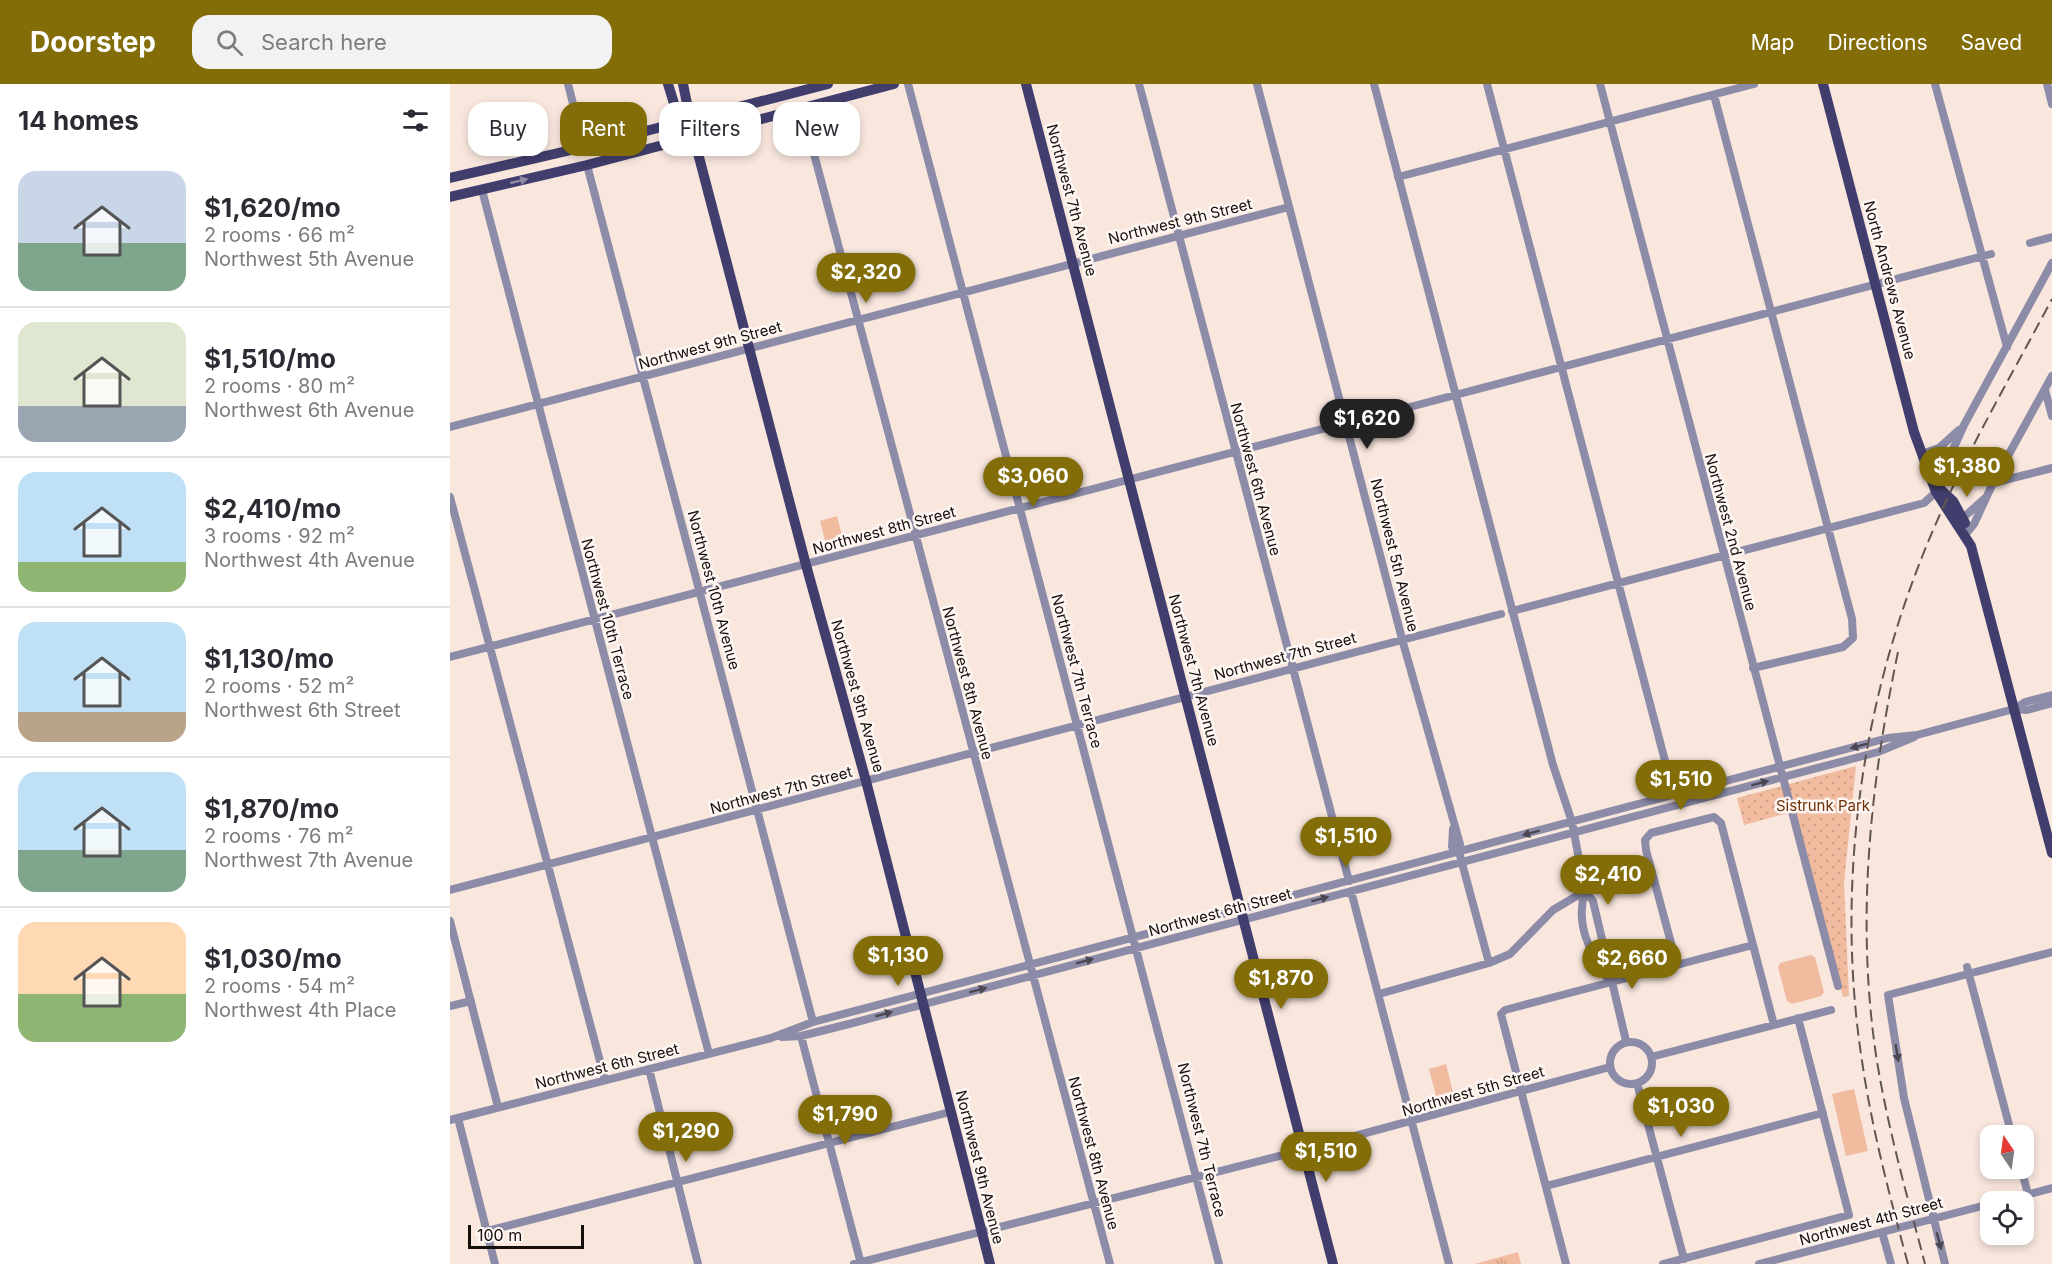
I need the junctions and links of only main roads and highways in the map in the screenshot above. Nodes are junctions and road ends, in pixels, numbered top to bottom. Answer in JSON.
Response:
{"nodes":[{"id":1,"x":668,"y":84,"type":"edge"},
{"id":2,"x":683,"y":84,"type":"edge"},
{"id":3,"x":828,"y":84,"type":"edge"},
{"id":4,"x":894,"y":84,"type":"edge"},
{"id":5,"x":1026,"y":84,"type":"edge"},
{"id":6,"x":1823,"y":84,"type":"edge"},
{"id":7,"x":798,"y":88,"type":"edge"},
{"id":8,"x":674,"y":102,"type":"edge"},
{"id":9,"x":688,"y":102,"type":"edge"},
{"id":10,"x":750,"y":102,"type":"edge"},
{"id":11,"x":761,"y":120,"type":"edge"},
{"id":12,"x":659,"y":128,"type":"edge"},
{"id":13,"x":659,"y":147,"type":"edge"},
{"id":14,"x":699,"y":156,"type":"edge"},
{"id":15,"x":450,"y":178,"type":"edge"},
{"id":16,"x":450,"y":197,"type":"edge"},
{"id":17,"x":1933,"y":484,"type":"junction"},
{"id":18,"x":1967,"y":533,"type":"junction"},
{"id":19,"x":2052,"y":853,"type":"edge"},
{"id":20,"x":990,"y":1264,"type":"edge"},
{"id":21,"x":1333,"y":1264,"type":"edge"}],
"edges":[{"from":1,"to":8,"type":"main road","name":"Northwest 9th Avenue"},
{"from":2,"to":9,"type":"main road","name":"Northwest 9th Avenue"},
{"from":3,"to":7,"type":"main road"},
{"from":4,"to":11,"type":"main road"},
{"from":5,"to":21,"type":"main road","name":"Northwest 7th Avenue"},
{"from":6,"to":17,"type":"main road","name":"North Andrews Avenue"},
{"from":7,"to":10,"type":"main road"},
{"from":12,"to":15,"type":"main road"},
{"from":16,"to":13,"type":"main road","one_way":true},
{"from":14,"to":20,"type":"main road","name":"Northwest 9th Avenue"},
{"from":17,"to":18,"type":"main road","name":"North Andrews Avenue"},
{"from":17,"to":18,"type":"main road","name":"North Andrews Avenue"},
{"from":18,"to":19,"type":"main road","name":"North Andrews Avenue"}]}
